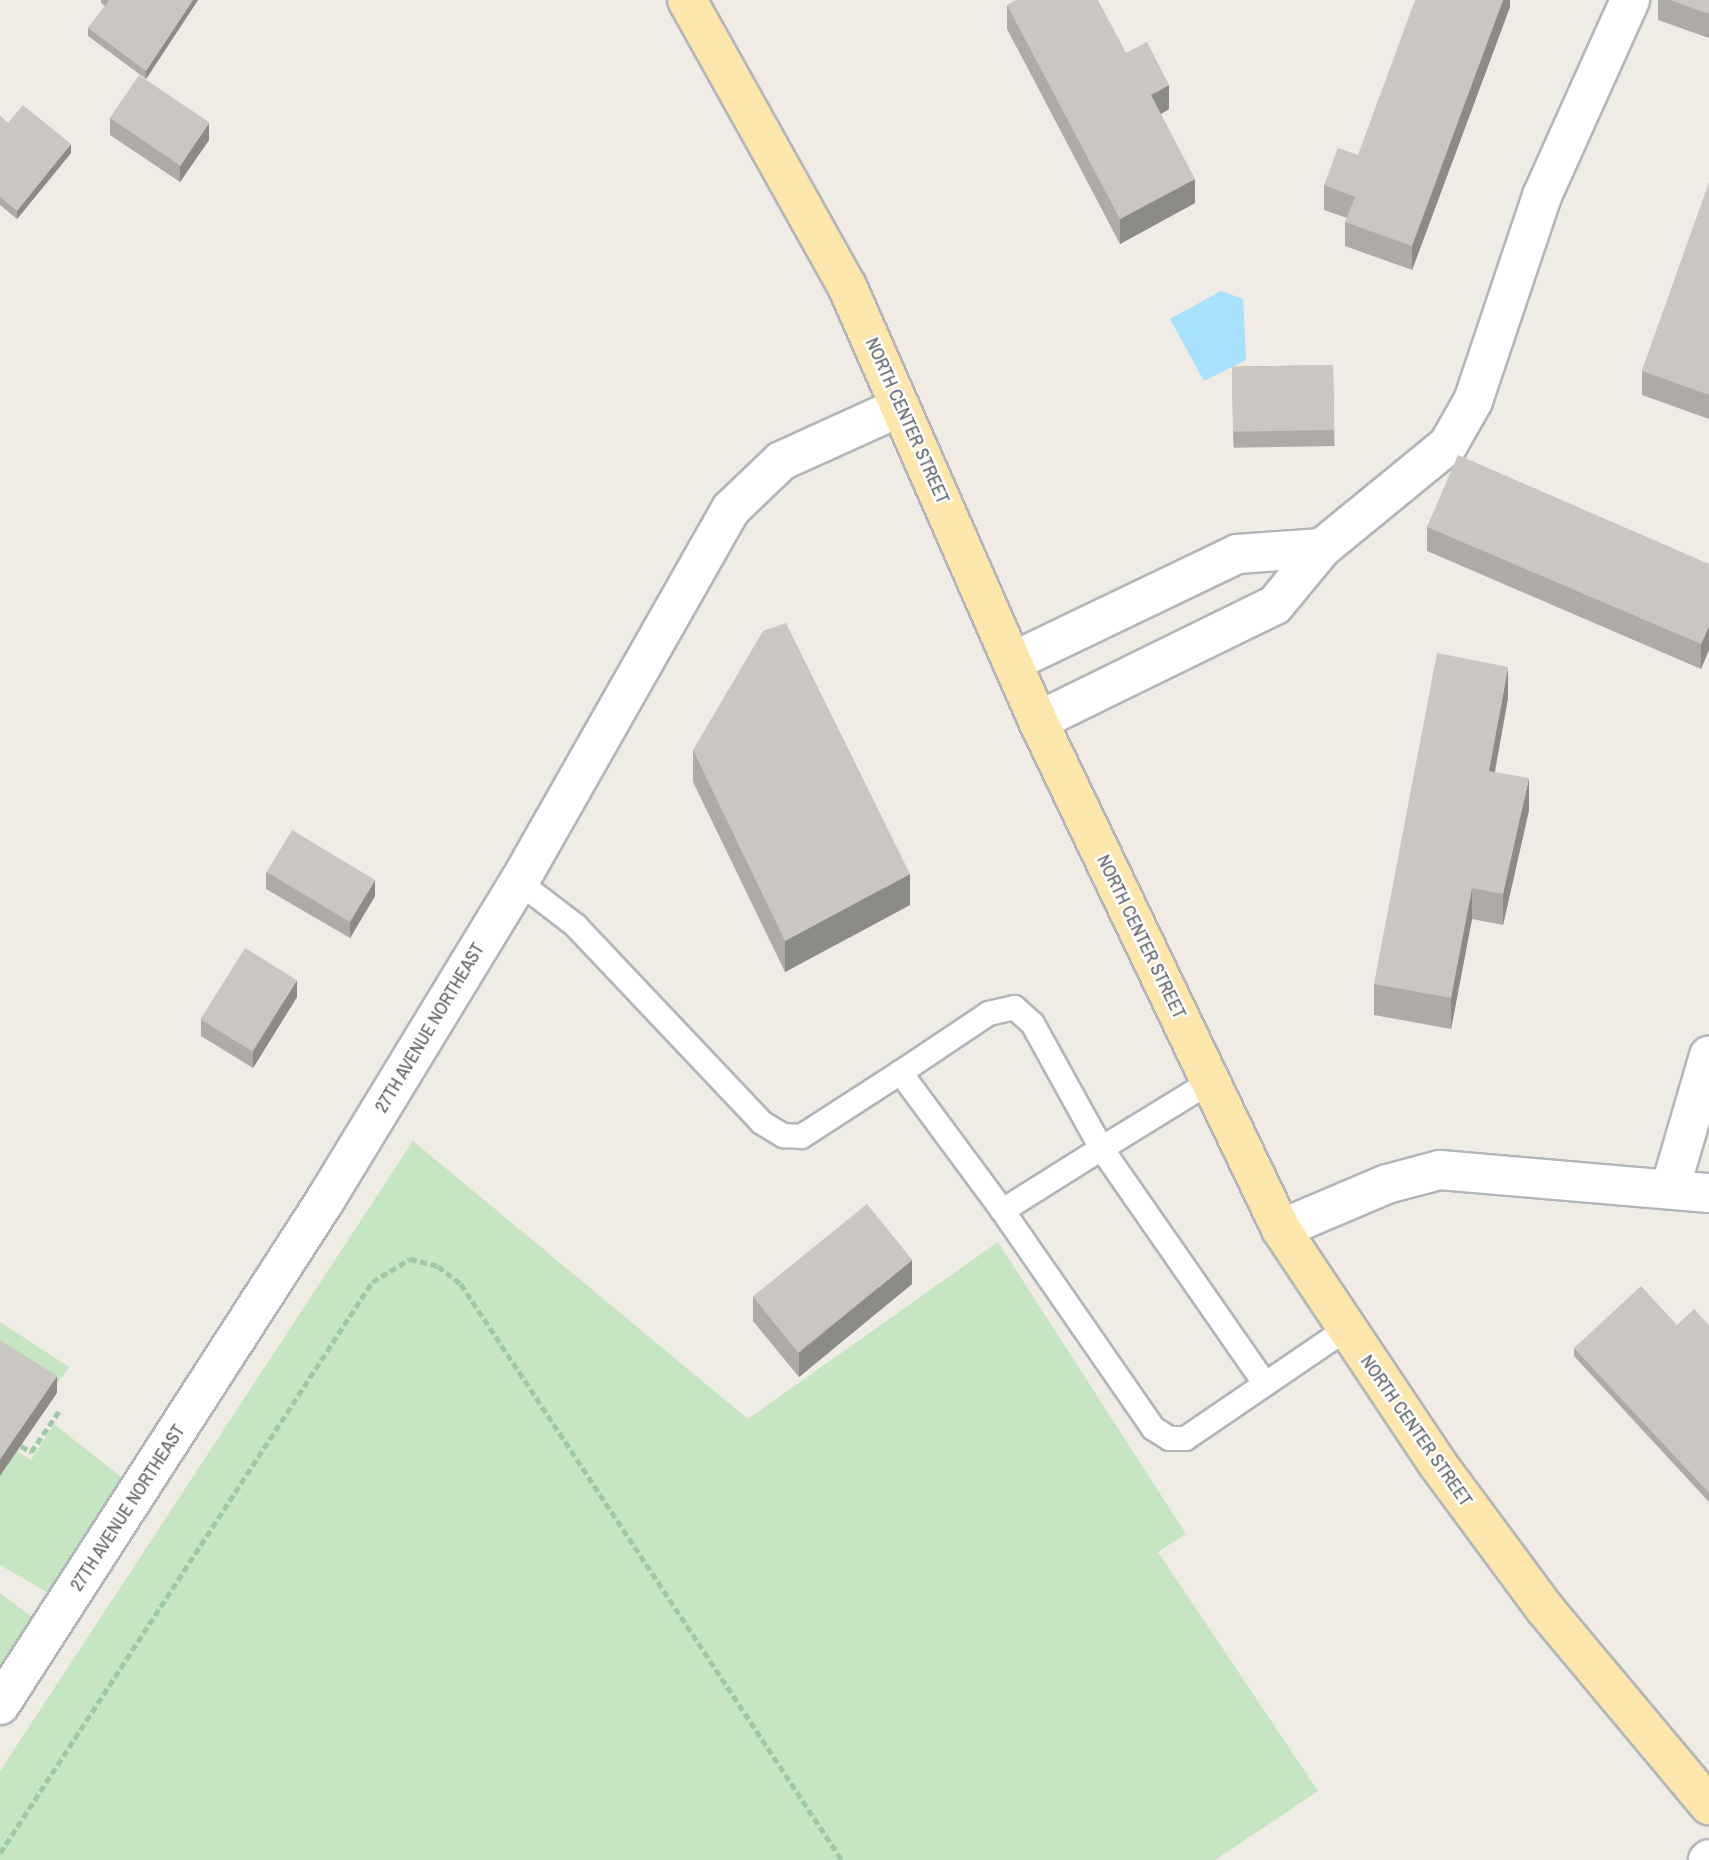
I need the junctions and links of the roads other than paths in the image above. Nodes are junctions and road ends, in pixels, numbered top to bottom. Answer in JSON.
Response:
{"nodes":[{"id":1,"x":687,"y":0,"type":"edge"},
{"id":2,"x":1630,"y":0,"type":"edge"},
{"id":3,"x":900,"y":407,"type":"junction"},
{"id":4,"x":1322,"y":548,"type":"junction"},
{"id":5,"x":1237,"y":554,"type":"junction"},
{"id":6,"x":1275,"y":605,"type":"junction"},
{"id":7,"x":1012,"y":662,"type":"junction"},
{"id":8,"x":1038,"y":721,"type":"junction"},
{"id":9,"x":519,"y":882,"type":"junction"},
{"id":10,"x":1709,"y":1056,"type":"edge"},
{"id":11,"x":900,"y":1072,"type":"junction"},
{"id":12,"x":1210,"y":1081,"type":"junction"},
{"id":13,"x":1101,"y":1148,"type":"junction"},
{"id":14,"x":1670,"y":1189,"type":"junction"},
{"id":15,"x":1709,"y":1193,"type":"edge"},
{"id":16,"x":1002,"y":1210,"type":"junction"},
{"id":17,"x":1282,"y":1229,"type":"junction"},
{"id":18,"x":1345,"y":1329,"type":"junction"},
{"id":19,"x":1265,"y":1384,"type":"junction"},
{"id":20,"x":0,"y":1705,"type":"edge"},
{"id":21,"x":1709,"y":1805,"type":"edge"}],
"edges":[{"from":1,"to":3,"type":"main road","name":"NORTH CENTER STREET"},
{"from":2,"to":4,"type":"street"},
{"from":3,"to":7,"type":"main road","name":"NORTH CENTER STREET"},
{"from":3,"to":9,"type":"street","name":"27TH AVENUE NORTHEAST"},
{"from":4,"to":5,"type":"street"},
{"from":4,"to":6,"type":"street"},
{"from":5,"to":6,"type":"street"},
{"from":5,"to":7,"type":"street"},
{"from":6,"to":8,"type":"street"},
{"from":7,"to":8,"type":"main road","name":"NORTH CENTER STREET"},
{"from":8,"to":12,"type":"main road","name":"NORTH CENTER STREET"},
{"from":9,"to":11,"type":"lane"},
{"from":9,"to":20,"type":"street","name":"27TH AVENUE NORTHEAST"},
{"from":10,"to":14,"type":"street"},
{"from":11,"to":13,"type":"lane"},
{"from":11,"to":16,"type":"lane"},
{"from":12,"to":13,"type":"lane"},
{"from":12,"to":17,"type":"main road","name":"NORTH CENTER STREET"},
{"from":13,"to":16,"type":"lane"},
{"from":13,"to":19,"type":"lane"},
{"from":14,"to":15,"type":"street"},
{"from":14,"to":17,"type":"street"},
{"from":16,"to":19,"type":"lane"},
{"from":17,"to":18,"type":"main road","name":"NORTH CENTER STREET"},
{"from":18,"to":19,"type":"lane"},
{"from":18,"to":21,"type":"main road","name":"NORTH CENTER STREET"}]}
